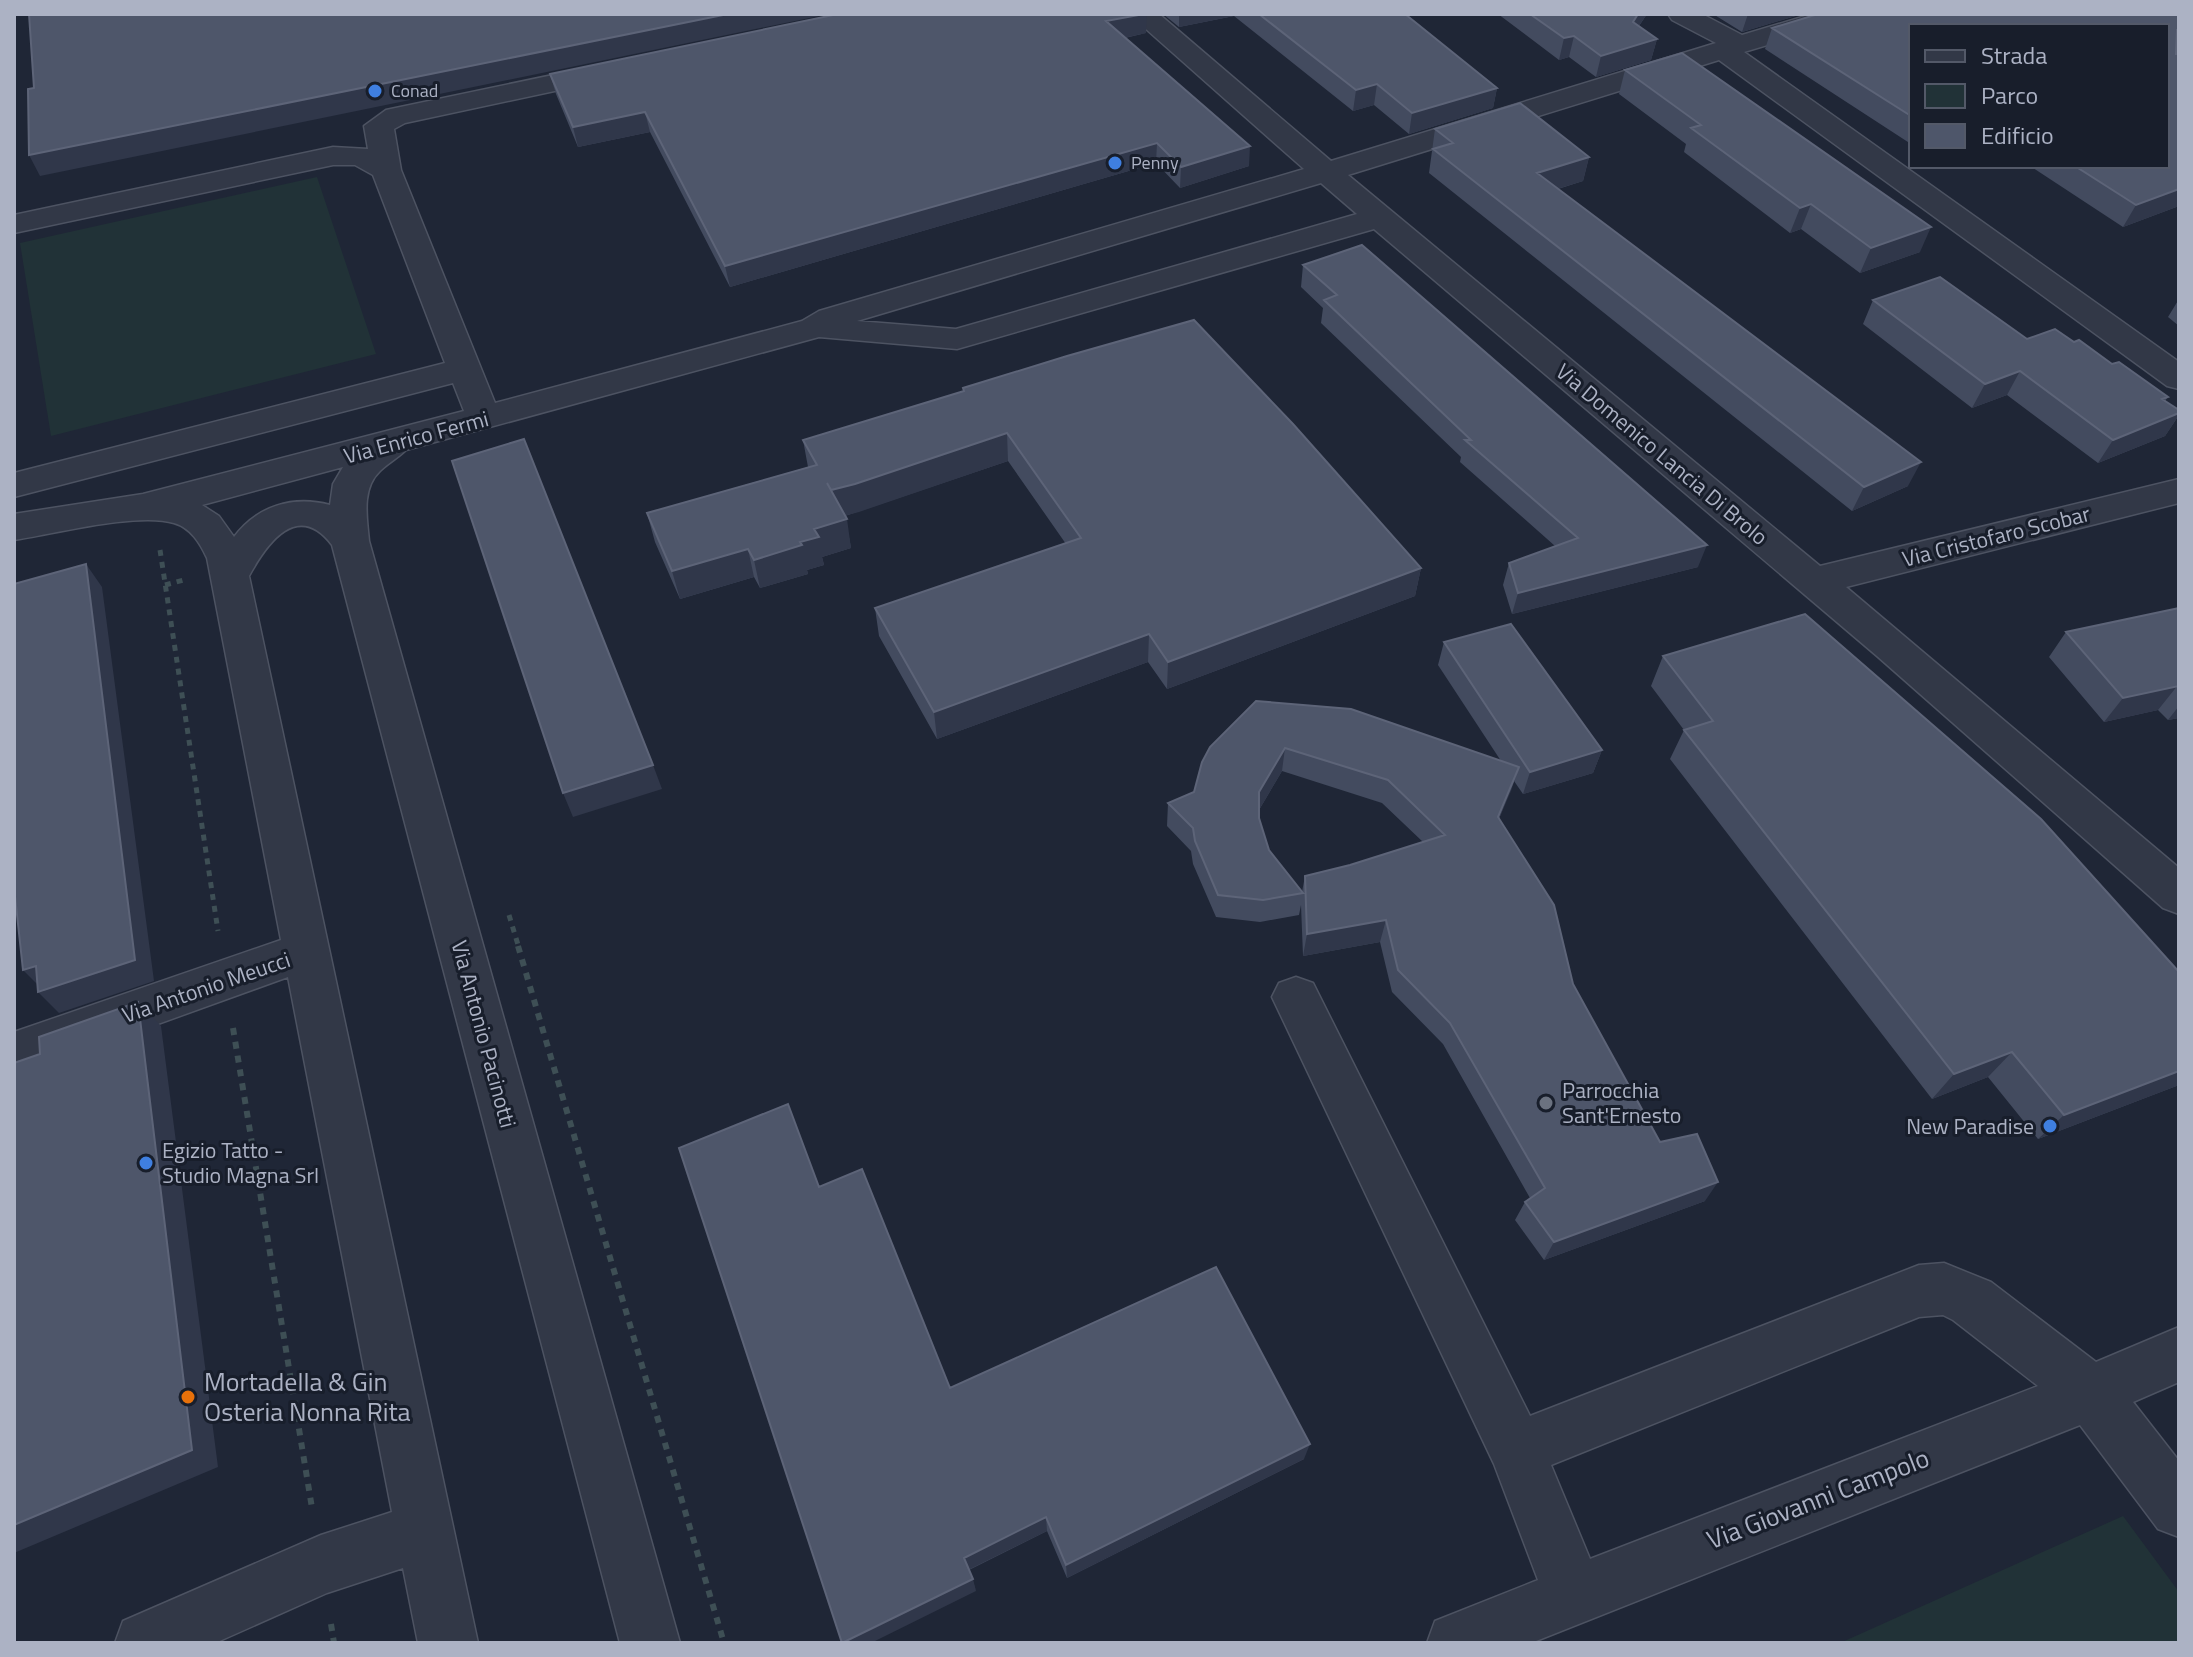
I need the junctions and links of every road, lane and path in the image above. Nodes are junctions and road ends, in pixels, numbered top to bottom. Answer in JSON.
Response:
{"nodes":[{"id":1,"x":1143,"y":14,"type":"edge"},
{"id":2,"x":1682,"y":14,"type":"edge"},
{"id":3,"x":1840,"y":14,"type":"edge"},
{"id":4,"x":1731,"y":47,"type":"junction"},
{"id":5,"x":643,"y":64,"type":"edge"},
{"id":6,"x":386,"y":170,"type":"junction"},
{"id":7,"x":1326,"y":172,"type":"junction"},
{"id":8,"x":1380,"y":217,"type":"junction"},
{"id":9,"x":14,"y":224,"type":"edge"},
{"id":10,"x":814,"y":328,"type":"junction"},
{"id":11,"x":465,"y":369,"type":"junction"},
{"id":12,"x":2179,"y":378,"type":"edge"},
{"id":13,"x":484,"y":418,"type":"junction"},
{"id":14,"x":395,"y":443,"type":"junction"},
{"id":15,"x":14,"y":485,"type":"edge"},
{"id":16,"x":2179,"y":491,"type":"edge"},
{"id":17,"x":151,"y":524,"type":"junction"},
{"id":18,"x":14,"y":527,"type":"edge"},
{"id":19,"x":350,"y":541,"type":"junction"},
{"id":20,"x":230,"y":576,"type":"junction"},
{"id":21,"x":1813,"y":581,"type":"junction"},
{"id":22,"x":2179,"y":895,"type":"edge"},
{"id":23,"x":505,"y":900,"type":"dead end"},
{"id":24,"x":307,"y":951,"type":"junction"},
{"id":25,"x":225,"y":979,"type":"junction"},
{"id":26,"x":1296,"y":997,"type":"dead end"},
{"id":27,"x":14,"y":1054,"type":"edge"},
{"id":28,"x":2179,"y":1354,"type":"edge"},
{"id":29,"x":2091,"y":1393,"type":"junction"},
{"id":30,"x":1517,"y":1450,"type":"junction"},
{"id":31,"x":310,"y":1501,"type":"dead end"},
{"id":32,"x":2179,"y":1508,"type":"edge"},
{"id":33,"x":425,"y":1531,"type":"junction"},
{"id":34,"x":1574,"y":1594,"type":"junction"},
{"id":35,"x":330,"y":1623,"type":"dead end"},
{"id":36,"x":145,"y":1643,"type":"edge"},
{"id":37,"x":334,"y":1643,"type":"edge"},
{"id":38,"x":448,"y":1643,"type":"edge"},
{"id":39,"x":650,"y":1643,"type":"edge"},
{"id":40,"x":724,"y":1643,"type":"edge"},
{"id":41,"x":1457,"y":1643,"type":"edge"}],
"edges":[{"from":1,"to":7,"type":"street","name":"Via Domenico Lancia Di Brolo"},
{"from":2,"to":4,"type":"street"},
{"from":3,"to":4,"type":"street"},
{"from":4,"to":7,"type":"street"},
{"from":4,"to":12,"type":"street"},
{"from":5,"to":6,"type":"street"},
{"from":6,"to":9,"type":"street"},
{"from":6,"to":11,"type":"street"},
{"from":7,"to":8,"type":"street","name":"Via Domenico Lancia Di Brolo"},
{"from":7,"to":10,"type":"street"},
{"from":8,"to":10,"type":"street"},
{"from":8,"to":21,"type":"street","name":"Via Domenico Lancia Di Brolo"},
{"from":10,"to":13,"type":"street","name":"Via Enrico Fermi"},
{"from":11,"to":13,"type":"street"},
{"from":11,"to":15,"type":"street"},
{"from":13,"to":14,"type":"street","name":"Via Enrico Fermi"},
{"from":14,"to":17,"type":"street","name":"Via Enrico Fermi"},
{"from":14,"to":19,"type":"street","name":"Via Antonio Pacinotti"},
{"from":16,"to":21,"type":"street","name":"Via Cristofaro Scobar"},
{"from":17,"to":18,"type":"street","name":"Via Enrico Fermi"},
{"from":17,"to":20,"type":"street"},
{"from":17,"to":25,"type":"path"},
{"from":19,"to":20,"type":"street"},
{"from":19,"to":39,"type":"street","name":"Via Antonio Pacinotti"},
{"from":20,"to":24,"type":"street"},
{"from":21,"to":22,"type":"street","name":"Via Domenico Lancia Di Brolo"},
{"from":23,"to":40,"type":"path"},
{"from":24,"to":25,"type":"street","name":"Via Antonio Meucci"},
{"from":24,"to":33,"type":"street"},
{"from":25,"to":27,"type":"street","name":"Via Antonio Meucci"},
{"from":25,"to":31,"type":"path"},
{"from":26,"to":30,"type":"street"},
{"from":28,"to":29,"type":"street","name":"Via Giovanni Campolo"},
{"from":29,"to":30,"type":"street"},
{"from":29,"to":32,"type":"street"},
{"from":29,"to":34,"type":"street","name":"Via Giovanni Campolo"},
{"from":30,"to":34,"type":"street"},
{"from":33,"to":36,"type":"street"},
{"from":33,"to":38,"type":"street"},
{"from":34,"to":41,"type":"street","name":"Via Giovanni Campolo"},
{"from":35,"to":37,"type":"path"}]}
